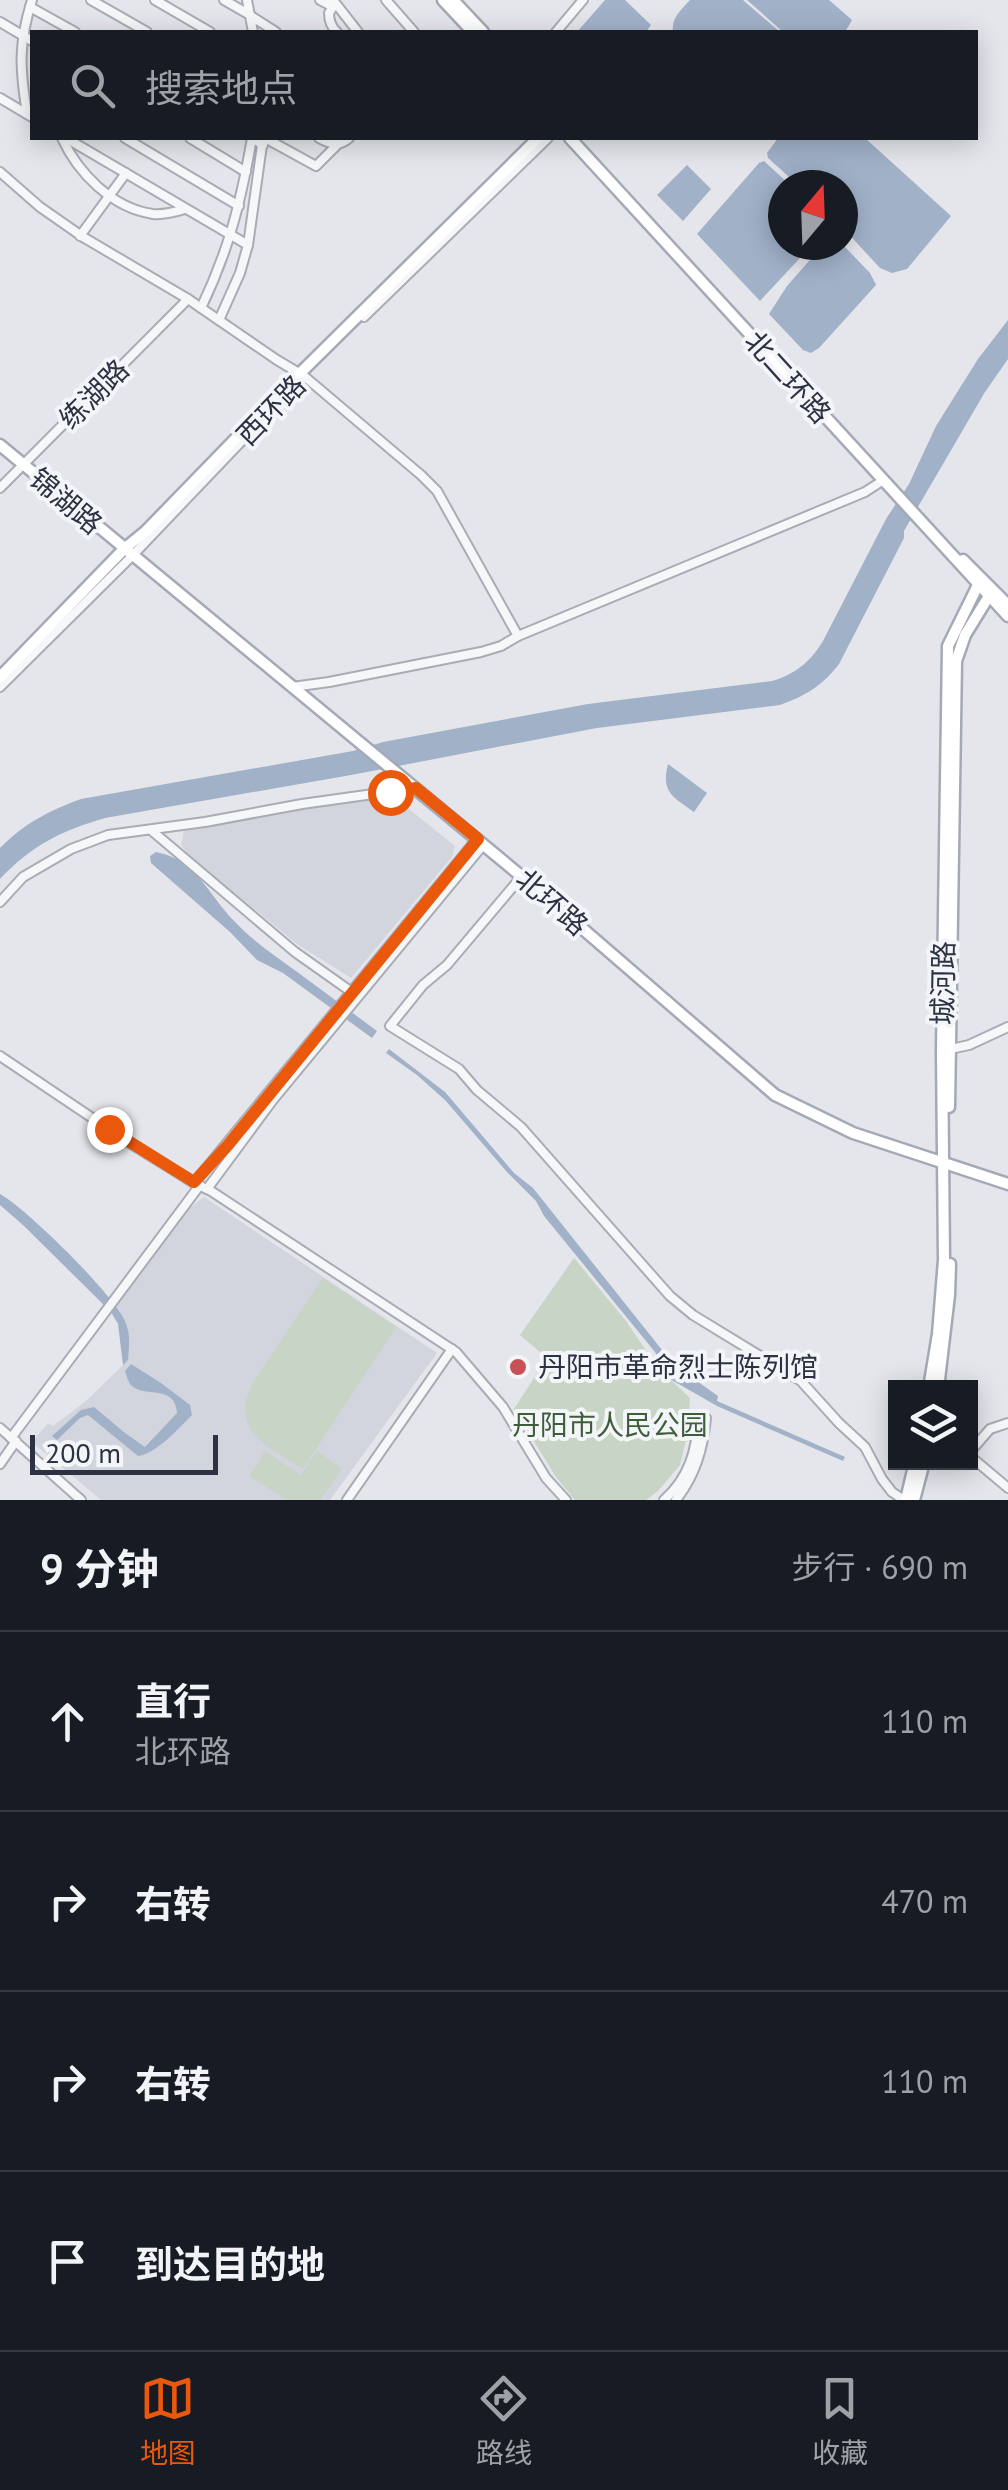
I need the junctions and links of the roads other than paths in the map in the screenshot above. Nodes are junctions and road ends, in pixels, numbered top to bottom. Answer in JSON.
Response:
{"nodes":[{"id":1,"x":92,"y":0,"type":"edge"},
{"id":2,"x":154,"y":0,"type":"edge"},
{"id":3,"x":224,"y":0,"type":"edge"},
{"id":4,"x":247,"y":0,"type":"edge"},
{"id":5,"x":320,"y":0,"type":"edge"},
{"id":6,"x":333,"y":0,"type":"edge"},
{"id":7,"x":386,"y":0,"type":"edge"},
{"id":8,"x":443,"y":0,"type":"edge"},
{"id":9,"x":452,"y":0,"type":"edge"},
{"id":10,"x":583,"y":0,"type":"edge"},
{"id":11,"x":31,"y":3,"type":"edge"},
{"id":12,"x":251,"y":16,"type":"junction"},
{"id":13,"x":0,"y":22,"type":"edge"},
{"id":14,"x":72,"y":30,"type":"edge"},
{"id":15,"x":144,"y":30,"type":"edge"},
{"id":16,"x":206,"y":30,"type":"edge"},
{"id":17,"x":253,"y":30,"type":"edge"},
{"id":18,"x":273,"y":30,"type":"edge"},
{"id":19,"x":335,"y":30,"type":"edge"},
{"id":20,"x":356,"y":30,"type":"edge"},
{"id":21,"x":412,"y":30,"type":"edge"},
{"id":22,"x":466,"y":30,"type":"edge"},
{"id":23,"x":480,"y":30,"type":"edge"},
{"id":24,"x":558,"y":30,"type":"edge"},
{"id":25,"x":22,"y":34,"type":"junction"},
{"id":26,"x":30,"y":40,"type":"edge"},
{"id":27,"x":21,"y":75,"type":"junction"},
{"id":28,"x":30,"y":81,"type":"edge"},
{"id":29,"x":0,"y":98,"type":"edge"},
{"id":30,"x":30,"y":115,"type":"edge"},
{"id":31,"x":65,"y":140,"type":"edge"},
{"id":32,"x":68,"y":140,"type":"edge"},
{"id":33,"x":128,"y":140,"type":"edge"},
{"id":34,"x":193,"y":140,"type":"edge"},
{"id":35,"x":250,"y":140,"type":"edge"},
{"id":36,"x":264,"y":140,"type":"edge"},
{"id":37,"x":323,"y":140,"type":"edge"},
{"id":38,"x":345,"y":140,"type":"edge"},
{"id":39,"x":536,"y":140,"type":"edge"},
{"id":40,"x":546,"y":140,"type":"edge"},
{"id":41,"x":572,"y":140,"type":"edge"},
{"id":42,"x":581,"y":140,"type":"edge"},
{"id":43,"x":338,"y":144,"type":"junction"},
{"id":44,"x":0,"y":172,"type":"edge"},
{"id":45,"x":246,"y":172,"type":"junction"},
{"id":46,"x":126,"y":173,"type":"junction"},
{"id":47,"x":259,"y":179,"type":"junction"},
{"id":48,"x":110,"y":196,"type":"junction"},
{"id":49,"x":239,"y":206,"type":"junction"},
{"id":50,"x":185,"y":209,"type":"junction"},
{"id":51,"x":80,"y":236,"type":"junction"},
{"id":52,"x":231,"y":236,"type":"junction"},
{"id":53,"x":248,"y":244,"type":"junction"},
{"id":54,"x":188,"y":299,"type":"junction"},
{"id":55,"x":201,"y":308,"type":"junction"},
{"id":56,"x":219,"y":320,"type":"junction"},
{"id":57,"x":302,"y":375,"type":"junction"},
{"id":58,"x":0,"y":445,"type":"edge"},
{"id":59,"x":23,"y":465,"type":"junction"},
{"id":60,"x":889,"y":485,"type":"junction"},
{"id":61,"x":0,"y":488,"type":"edge"},
{"id":62,"x":920,"y":518,"type":"junction"},
{"id":63,"x":128,"y":552,"type":"junction"},
{"id":64,"x":978,"y":585,"type":"junction"},
{"id":65,"x":988,"y":596,"type":"junction"},
{"id":66,"x":1008,"y":606,"type":"edge"},
{"id":67,"x":1008,"y":616,"type":"edge"},
{"id":68,"x":518,"y":636,"type":"junction"},
{"id":69,"x":0,"y":677,"type":"edge"},
{"id":70,"x":0,"y":687,"type":"edge"},
{"id":71,"x":292,"y":687,"type":"junction"},
{"id":72,"x":416,"y":788,"type":"junction"},
{"id":73,"x":150,"y":830,"type":"junction"},
{"id":74,"x":481,"y":842,"type":"junction"},
{"id":75,"x":522,"y":876,"type":"junction"},
{"id":76,"x":0,"y":902,"type":"edge"},
{"id":77,"x":356,"y":995,"type":"junction"},
{"id":78,"x":1008,"y":1028,"type":"edge"},
{"id":79,"x":946,"y":1050,"type":"junction"},
{"id":80,"x":0,"y":1056,"type":"edge"},
{"id":81,"x":946,"y":1165,"type":"junction"},
{"id":82,"x":1008,"y":1184,"type":"edge"},
{"id":83,"x":200,"y":1186,"type":"junction"},
{"id":84,"x":452,"y":1349,"type":"junction"},
{"id":85,"x":930,"y":1380,"type":"edge"},
{"id":86,"x":939,"y":1380,"type":"edge"},
{"id":87,"x":1008,"y":1423,"type":"edge"},
{"id":88,"x":0,"y":1428,"type":"edge"},
{"id":89,"x":14,"y":1439,"type":"junction"},
{"id":90,"x":978,"y":1444,"type":"edge"},
{"id":91,"x":978,"y":1461,"type":"edge"},
{"id":92,"x":0,"y":1464,"type":"edge"},
{"id":93,"x":913,"y":1470,"type":"edge"},
{"id":94,"x":922,"y":1470,"type":"edge"},
{"id":95,"x":1008,"y":1488,"type":"edge"},
{"id":96,"x":81,"y":1500,"type":"edge"},
{"id":97,"x":348,"y":1500,"type":"edge"},
{"id":98,"x":566,"y":1500,"type":"edge"},
{"id":99,"x":664,"y":1500,"type":"edge"},
{"id":100,"x":676,"y":1500,"type":"edge"},
{"id":101,"x":905,"y":1500,"type":"edge"},
{"id":102,"x":914,"y":1500,"type":"edge"}],
"edges":[{"from":1,"to":15,"type":"street"},
{"from":2,"to":16,"type":"street"},
{"from":3,"to":12,"type":"street"},
{"from":4,"to":12,"type":"street"},
{"from":5,"to":19,"type":"street"},
{"from":6,"to":20,"type":"street"},
{"from":7,"to":21,"type":"street"},
{"from":8,"to":22,"type":"main road"},
{"from":9,"to":23,"type":"main road"},
{"from":10,"to":24,"type":"street"},
{"from":11,"to":14,"type":"street"},
{"from":11,"to":25,"type":"street"},
{"from":12,"to":17,"type":"street"},
{"from":12,"to":18,"type":"street"},
{"from":13,"to":25,"type":"street"},
{"from":25,"to":26,"type":"street"},
{"from":25,"to":27,"type":"street"},
{"from":27,"to":28,"type":"street"},
{"from":27,"to":30,"type":"street"},
{"from":29,"to":30,"type":"street"},
{"from":31,"to":48,"type":"street"},
{"from":32,"to":46,"type":"street"},
{"from":33,"to":49,"type":"street"},
{"from":34,"to":45,"type":"street"},
{"from":35,"to":45,"type":"street"},
{"from":36,"to":43,"type":"street"},
{"from":36,"to":47,"type":"street"},
{"from":37,"to":43,"type":"street"},
{"from":38,"to":43,"type":"street"},
{"from":39,"to":57,"type":"main road","name":"西环路"},
{"from":40,"to":57,"type":"street","name":"西环路"},
{"from":41,"to":60,"type":"main road","name":"北二环路"},
{"from":42,"to":60,"type":"main road","name":"北二环路"},
{"from":44,"to":51,"type":"street"},
{"from":45,"to":47,"type":"street"},
{"from":45,"to":49,"type":"street"},
{"from":46,"to":48,"type":"street"},
{"from":46,"to":50,"type":"street"},
{"from":47,"to":53,"type":"street"},
{"from":48,"to":50,"type":"street"},
{"from":48,"to":51,"type":"street"},
{"from":49,"to":52,"type":"street"},
{"from":50,"to":52,"type":"street"},
{"from":51,"to":54,"type":"street"},
{"from":52,"to":53,"type":"street"},
{"from":52,"to":55,"type":"street"},
{"from":53,"to":56,"type":"street"},
{"from":54,"to":55,"type":"street"},
{"from":54,"to":59,"type":"street","name":"练湖路"},
{"from":55,"to":56,"type":"street"},
{"from":56,"to":57,"type":"street"},
{"from":57,"to":63,"type":"main road","name":"西环路"},
{"from":57,"to":68,"type":"street"},
{"from":58,"to":59,"type":"main road","name":"锦湖路"},
{"from":59,"to":61,"type":"street","name":"练湖路"},
{"from":59,"to":63,"type":"main road","name":"锦湖路"},
{"from":60,"to":62,"type":"main road","name":"北二环路"},
{"from":60,"to":68,"type":"street"},
{"from":62,"to":64,"type":"main road","name":"北二环路"},
{"from":62,"to":66,"type":"main road","name":"北二环路"},
{"from":63,"to":69,"type":"main road","name":"西环路"},
{"from":63,"to":70,"type":"street","name":"西环路"},
{"from":63,"to":71,"type":"main road","name":"北环路"},
{"from":64,"to":65,"type":"main road","name":"北二环路"},
{"from":64,"to":79,"type":"main road","name":"城河路"},
{"from":65,"to":67,"type":"main road","name":"北二环路"},
{"from":65,"to":79,"type":"main road","name":"城河路"},
{"from":68,"to":71,"type":"street"},
{"from":71,"to":72,"type":"main road","name":"北环路"},
{"from":72,"to":73,"type":"street"},
{"from":72,"to":74,"type":"main road","name":"北环路"},
{"from":73,"to":76,"type":"street"},
{"from":73,"to":77,"type":"street"},
{"from":74,"to":75,"type":"main road","name":"北环路"},
{"from":74,"to":77,"type":"street"},
{"from":75,"to":81,"type":"main road","name":"北环路"},
{"from":75,"to":101,"type":"street"},
{"from":77,"to":83,"type":"street"},
{"from":78,"to":79,"type":"street"},
{"from":79,"to":81,"type":"main road","name":"城河路"},
{"from":80,"to":83,"type":"street"},
{"from":81,"to":82,"type":"main road","name":"北环路"},
{"from":81,"to":85,"type":"main road","name":"城河路"},
{"from":81,"to":86,"type":"main road","name":"城河路"},
{"from":83,"to":84,"type":"street"},
{"from":83,"to":89,"type":"street"},
{"from":84,"to":97,"type":"street"},
{"from":84,"to":98,"type":"street"},
{"from":87,"to":90,"type":"street"},
{"from":88,"to":89,"type":"street"},
{"from":89,"to":92,"type":"street"},
{"from":89,"to":96,"type":"street"},
{"from":91,"to":95,"type":"street"},
{"from":93,"to":101,"type":"main road"},
{"from":94,"to":102,"type":"main road"},
{"from":99,"to":100,"type":"street"}]}
